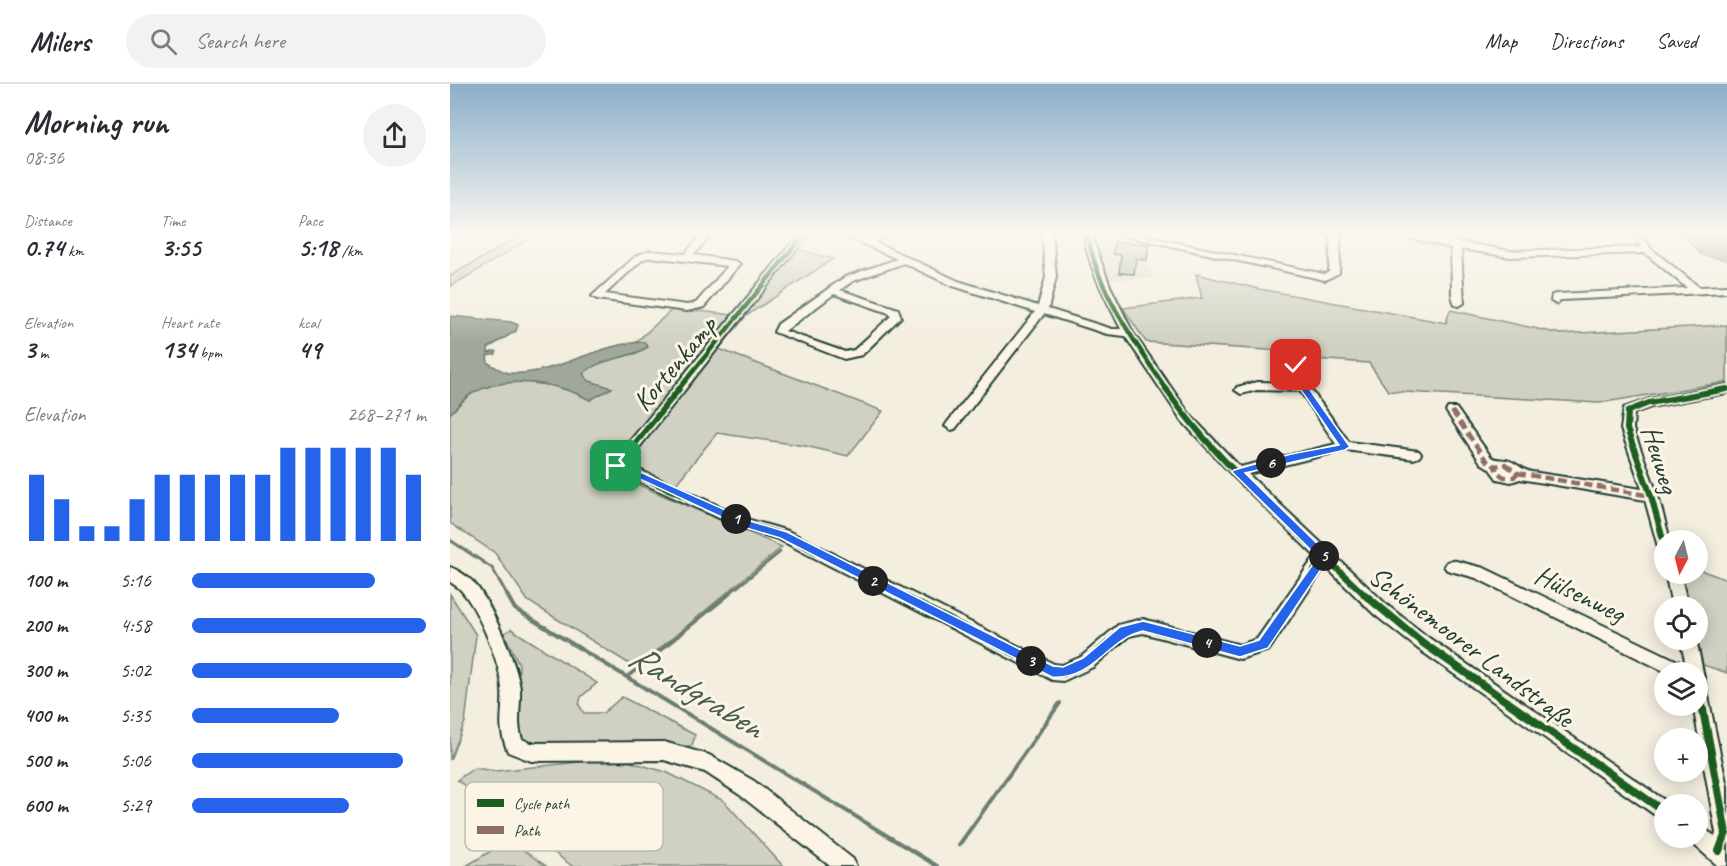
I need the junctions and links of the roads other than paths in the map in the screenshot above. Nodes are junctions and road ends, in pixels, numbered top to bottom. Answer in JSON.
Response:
{"nodes":[{"id":1,"x":626,"y":269,"type":"edge"},
{"id":2,"x":730,"y":269,"type":"edge"},
{"id":3,"x":780,"y":269,"type":"edge"},
{"id":4,"x":877,"y":269,"type":"edge"},
{"id":5,"x":925,"y":269,"type":"edge"},
{"id":6,"x":1050,"y":269,"type":"edge"},
{"id":7,"x":1099,"y":269,"type":"edge"},
{"id":8,"x":1289,"y":269,"type":"edge"},
{"id":9,"x":1333,"y":269,"type":"edge"},
{"id":10,"x":1456,"y":269,"type":"edge"},
{"id":11,"x":1671,"y":269,"type":"edge"},
{"id":12,"x":1727,"y":290,"type":"edge"},
{"id":13,"x":834,"y":291,"type":"junction"},
{"id":14,"x":1697,"y":291,"type":"junction"},
{"id":15,"x":1556,"y":301,"type":"dead end"},
{"id":16,"x":1459,"y":303,"type":"dead end"},
{"id":17,"x":1042,"y":310,"type":"junction"},
{"id":18,"x":1128,"y":333,"type":"junction"},
{"id":19,"x":1296,"y":365,"type":"dead end"},
{"id":20,"x":1303,"y":387,"type":"junction"},
{"id":21,"x":1241,"y":390,"type":"dead end"},
{"id":22,"x":1727,"y":390,"type":"edge"},
{"id":23,"x":1452,"y":411,"type":"dead end"},
{"id":24,"x":951,"y":426,"type":"dead end"},
{"id":25,"x":1345,"y":447,"type":"junction"},
{"id":26,"x":1414,"y":454,"type":"dead end"},
{"id":27,"x":1237,"y":472,"type":"junction"},
{"id":28,"x":1651,"y":496,"type":"junction"},
{"id":29,"x":1660,"y":530,"type":"edge"},
{"id":30,"x":1324,"y":556,"type":"junction"},
{"id":31,"x":1452,"y":566,"type":"dead end"},
{"id":32,"x":450,"y":573,"type":"edge"},
{"id":33,"x":1663,"y":662,"type":"edge"},
{"id":34,"x":1704,"y":716,"type":"edge"},
{"id":35,"x":1654,"y":804,"type":"edge"},
{"id":36,"x":1708,"y":843,"type":"edge"},
{"id":37,"x":1723,"y":856,"type":"edge"},
{"id":38,"x":846,"y":866,"type":"edge"}],
"edges":[{"from":1,"to":2,"type":"street"},
{"from":3,"to":30,"type":"street","name":"Kortenkamp"},
{"from":4,"to":13,"type":"street"},
{"from":5,"to":17,"type":"street"},
{"from":6,"to":17,"type":"street"},
{"from":7,"to":18,"type":"street","name":"Schönemoorer Landstraße"},
{"from":8,"to":9,"type":"street"},
{"from":10,"to":16,"type":"street"},
{"from":11,"to":14,"type":"street"},
{"from":12,"to":14,"type":"street"},
{"from":13,"to":13,"type":"street"},
{"from":14,"to":15,"type":"street"},
{"from":17,"to":18,"type":"street"},
{"from":17,"to":24,"type":"street"},
{"from":18,"to":27,"type":"street","name":"Schönemoorer Landstraße"},
{"from":19,"to":20,"type":"street"},
{"from":20,"to":21,"type":"street"},
{"from":20,"to":25,"type":"street"},
{"from":22,"to":28,"type":"street","name":"Heuweg"},
{"from":23,"to":28,"type":"street"},
{"from":25,"to":26,"type":"street"},
{"from":25,"to":27,"type":"street"},
{"from":27,"to":30,"type":"street","name":"Schönemoorer Landstraße"},
{"from":28,"to":29,"type":"street","name":"Heuweg"},
{"from":30,"to":35,"type":"street","name":"Schönemoorer Landstraße"},
{"from":31,"to":33,"type":"street","name":"Hülsenweg"},
{"from":32,"to":38,"type":"street"},
{"from":34,"to":37,"type":"street"},
{"from":36,"to":37,"type":"street"}]}
